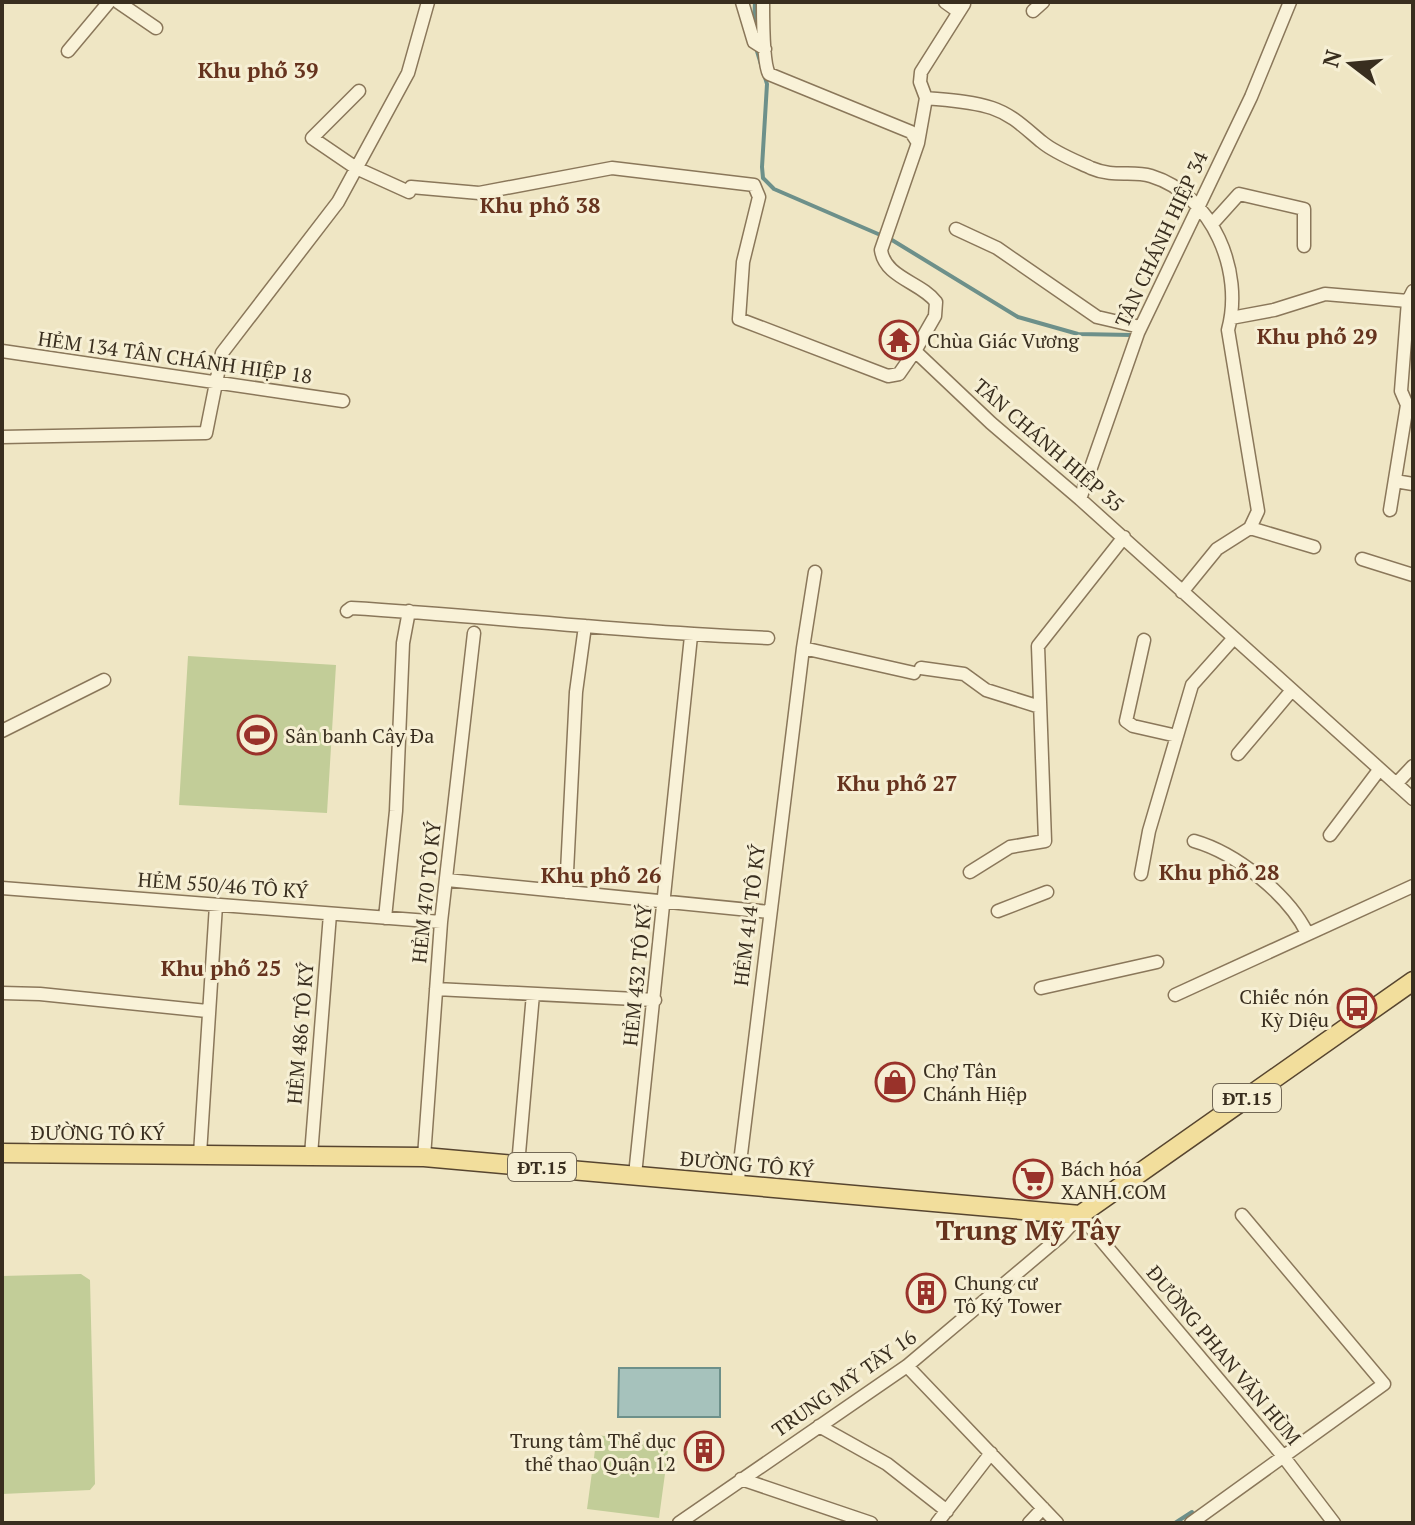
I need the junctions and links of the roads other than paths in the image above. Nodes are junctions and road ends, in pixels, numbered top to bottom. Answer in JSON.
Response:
{"nodes":[{"id":1,"x":109,"y":2,"type":"edge"},
{"id":2,"x":118,"y":2,"type":"edge"},
{"id":3,"x":428,"y":2,"type":"edge"},
{"id":4,"x":742,"y":2,"type":"edge"},
{"id":5,"x":763,"y":2,"type":"edge"},
{"id":6,"x":945,"y":2,"type":"edge"},
{"id":7,"x":1290,"y":2,"type":"edge"},
{"id":8,"x":156,"y":28,"type":"dead end"},
{"id":9,"x":759,"y":46,"type":"junction"},
{"id":10,"x":68,"y":51,"type":"dead end"},
{"id":11,"x":359,"y":91,"type":"dead end"},
{"id":12,"x":926,"y":98,"type":"junction"},
{"id":13,"x":918,"y":143,"type":"junction"},
{"id":14,"x":356,"y":168,"type":"junction"},
{"id":15,"x":1197,"y":204,"type":"junction"},
{"id":16,"x":1212,"y":224,"type":"junction"},
{"id":17,"x":956,"y":229,"type":"dead end"},
{"id":18,"x":1304,"y":246,"type":"dead end"},
{"id":19,"x":1411,"y":296,"type":"edge"},
{"id":20,"x":1231,"y":318,"type":"junction"},
{"id":21,"x":1140,"y":327,"type":"junction"},
{"id":22,"x":2,"y":351,"type":"edge"},
{"id":23,"x":915,"y":351,"type":"junction"},
{"id":24,"x":214,"y":383,"type":"junction"},
{"id":25,"x":343,"y":401,"type":"dead end"},
{"id":26,"x":2,"y":437,"type":"edge"},
{"id":27,"x":1395,"y":481,"type":"junction"},
{"id":28,"x":1413,"y":484,"type":"edge"},
{"id":29,"x":1080,"y":499,"type":"junction"},
{"id":30,"x":1390,"y":510,"type":"dead end"},
{"id":31,"x":1250,"y":528,"type":"junction"},
{"id":32,"x":1124,"y":537,"type":"junction"},
{"id":33,"x":1314,"y":547,"type":"dead end"},
{"id":34,"x":1362,"y":559,"type":"dead end"},
{"id":35,"x":815,"y":572,"type":"dead end"},
{"id":36,"x":1413,"y":575,"type":"edge"},
{"id":37,"x":1182,"y":592,"type":"junction"},
{"id":38,"x":347,"y":611,"type":"dead end"},
{"id":39,"x":409,"y":611,"type":"junction"},
{"id":40,"x":585,"y":626,"type":"junction"},
{"id":41,"x":474,"y":633,"type":"dead end"},
{"id":42,"x":691,"y":636,"type":"junction"},
{"id":43,"x":768,"y":638,"type":"dead end"},
{"id":44,"x":1233,"y":639,"type":"junction"},
{"id":45,"x":1144,"y":640,"type":"dead end"},
{"id":46,"x":803,"y":648,"type":"junction"},
{"id":47,"x":104,"y":680,"type":"dead end"},
{"id":48,"x":1292,"y":690,"type":"junction"},
{"id":49,"x":1040,"y":707,"type":"junction"},
{"id":50,"x":2,"y":731,"type":"edge"},
{"id":51,"x":1177,"y":736,"type":"junction"},
{"id":52,"x":1238,"y":754,"type":"dead end"},
{"id":53,"x":1413,"y":766,"type":"edge"},
{"id":54,"x":1379,"y":770,"type":"junction"},
{"id":55,"x":1396,"y":784,"type":"junction"},
{"id":56,"x":1413,"y":799,"type":"edge"},
{"id":57,"x":1330,"y":835,"type":"dead end"},
{"id":58,"x":1194,"y":841,"type":"dead end"},
{"id":59,"x":970,"y":872,"type":"dead end"},
{"id":60,"x":1141,"y":874,"type":"dead end"},
{"id":61,"x":447,"y":880,"type":"junction"},
{"id":62,"x":1413,"y":886,"type":"edge"},
{"id":63,"x":2,"y":888,"type":"edge"},
{"id":64,"x":566,"y":892,"type":"junction"},
{"id":65,"x":1047,"y":892,"type":"dead end"},
{"id":66,"x":666,"y":903,"type":"junction"},
{"id":67,"x":216,"y":905,"type":"junction"},
{"id":68,"x":998,"y":911,"type":"dead end"},
{"id":69,"x":770,"y":912,"type":"junction"},
{"id":70,"x":330,"y":914,"type":"junction"},
{"id":71,"x":385,"y":918,"type":"junction"},
{"id":72,"x":441,"y":922,"type":"junction"},
{"id":73,"x":1307,"y":933,"type":"junction"},
{"id":74,"x":1157,"y":962,"type":"dead end"},
{"id":75,"x":1413,"y":981,"type":"edge"},
{"id":76,"x":1041,"y":988,"type":"dead end"},
{"id":77,"x":436,"y":989,"type":"junction"},
{"id":78,"x":2,"y":993,"type":"edge"},
{"id":79,"x":533,"y":994,"type":"junction"},
{"id":80,"x":1175,"y":995,"type":"dead end"},
{"id":81,"x":655,"y":1000,"type":"junction"},
{"id":82,"x":207,"y":1011,"type":"junction"},
{"id":83,"x":2,"y":1153,"type":"edge"},
{"id":84,"x":200,"y":1154,"type":"junction"},
{"id":85,"x":311,"y":1155,"type":"junction"},
{"id":86,"x":424,"y":1157,"type":"junction"},
{"id":87,"x":518,"y":1165,"type":"junction"},
{"id":88,"x":635,"y":1175,"type":"junction"},
{"id":89,"x":737,"y":1187,"type":"junction"},
{"id":90,"x":1080,"y":1215,"type":"junction"},
{"id":91,"x":1242,"y":1215,"type":"dead end"},
{"id":92,"x":907,"y":1366,"type":"junction"},
{"id":93,"x":819,"y":1426,"type":"junction"},
{"id":94,"x":991,"y":1453,"type":"junction"},
{"id":95,"x":1283,"y":1456,"type":"junction"},
{"id":96,"x":741,"y":1479,"type":"junction"},
{"id":97,"x":1043,"y":1508,"type":"junction"},
{"id":98,"x":947,"y":1511,"type":"junction"},
{"id":99,"x":688,"y":1521,"type":"edge"},
{"id":100,"x":871,"y":1523,"type":"edge"},
{"id":101,"x":937,"y":1523,"type":"edge"},
{"id":102,"x":1029,"y":1523,"type":"edge"},
{"id":103,"x":1057,"y":1523,"type":"edge"},
{"id":104,"x":1191,"y":1523,"type":"edge"},
{"id":105,"x":1334,"y":1523,"type":"edge"}],
"edges":[{"from":1,"to":10,"type":"street"},
{"from":2,"to":8,"type":"street"},
{"from":3,"to":14,"type":"street"},
{"from":4,"to":9,"type":"street"},
{"from":5,"to":9,"type":"street"},
{"from":6,"to":12,"type":"street"},
{"from":7,"to":15,"type":"street","name":"TÂN CHÁNH HIỆP 34"},
{"from":9,"to":13,"type":"street"},
{"from":11,"to":14,"type":"street"},
{"from":12,"to":13,"type":"street"},
{"from":12,"to":15,"type":"street"},
{"from":13,"to":23,"type":"street"},
{"from":14,"to":23,"type":"street"},
{"from":14,"to":24,"type":"street"},
{"from":15,"to":16,"type":"street"},
{"from":15,"to":21,"type":"street","name":"TÂN CHÁNH HIỆP 34"},
{"from":16,"to":18,"type":"street"},
{"from":16,"to":20,"type":"street"},
{"from":17,"to":21,"type":"street"},
{"from":19,"to":20,"type":"street"},
{"from":19,"to":27,"type":"street"},
{"from":20,"to":31,"type":"street"},
{"from":21,"to":29,"type":"street","name":"TÂN CHÁNH HIỆP 34"},
{"from":22,"to":24,"type":"street","name":"HẺM 134 TÂN CHÁNH HIỆP 18"},
{"from":23,"to":29,"type":"street","name":"TÂN CHÁNH HIỆP 35"},
{"from":24,"to":25,"type":"street","name":"HẺM 134 TÂN CHÁNH HIỆP 18"},
{"from":24,"to":26,"type":"street"},
{"from":27,"to":28,"type":"street"},
{"from":27,"to":30,"type":"street"},
{"from":29,"to":32,"type":"street","name":"TÂN CHÁNH HIỆP 35"},
{"from":31,"to":33,"type":"street"},
{"from":31,"to":37,"type":"street"},
{"from":32,"to":37,"type":"street","name":"TÂN CHÁNH HIỆP 35"},
{"from":32,"to":49,"type":"street"},
{"from":34,"to":36,"type":"street"},
{"from":35,"to":46,"type":"street","name":"HẺM 414 TÔ KÝ"},
{"from":37,"to":44,"type":"street","name":"TÂN CHÁNH HIỆP 35"},
{"from":38,"to":39,"type":"street"},
{"from":39,"to":40,"type":"street"},
{"from":39,"to":71,"type":"street"},
{"from":40,"to":42,"type":"street"},
{"from":40,"to":64,"type":"street"},
{"from":41,"to":61,"type":"street","name":"HẺM 470 TÔ KÝ"},
{"from":42,"to":43,"type":"street"},
{"from":42,"to":66,"type":"street","name":"HẺM 432 TÔ KÝ"},
{"from":44,"to":48,"type":"street","name":"TÂN CHÁNH HIỆP 35"},
{"from":44,"to":51,"type":"street"},
{"from":45,"to":51,"type":"street"},
{"from":46,"to":49,"type":"street"},
{"from":46,"to":69,"type":"street","name":"HẺM 414 TÔ KÝ"},
{"from":47,"to":50,"type":"street"},
{"from":48,"to":52,"type":"street"},
{"from":48,"to":54,"type":"street","name":"TÂN CHÁNH HIỆP 35"},
{"from":49,"to":59,"type":"street"},
{"from":51,"to":60,"type":"street"},
{"from":53,"to":55,"type":"street"},
{"from":54,"to":55,"type":"street","name":"TÂN CHÁNH HIỆP 35"},
{"from":54,"to":57,"type":"street"},
{"from":55,"to":56,"type":"street","name":"TÂN CHÁNH HIỆP 35"},
{"from":58,"to":73,"type":"street"},
{"from":61,"to":64,"type":"street"},
{"from":61,"to":72,"type":"street","name":"HẺM 470 TÔ KÝ"},
{"from":62,"to":73,"type":"street"},
{"from":63,"to":67,"type":"street","name":"HẺM 550/46 TÔ KÝ"},
{"from":64,"to":66,"type":"street"},
{"from":65,"to":68,"type":"street"},
{"from":66,"to":69,"type":"street"},
{"from":66,"to":81,"type":"street","name":"HẺM 432 TÔ KÝ"},
{"from":67,"to":70,"type":"street","name":"HẺM 550/46 TÔ KÝ"},
{"from":67,"to":82,"type":"street"},
{"from":69,"to":89,"type":"street","name":"HẺM 414 TÔ KÝ"},
{"from":70,"to":71,"type":"street","name":"HẺM 550/46 TÔ KÝ"},
{"from":70,"to":85,"type":"street","name":"HẺM 486 TÔ KÝ"},
{"from":71,"to":72,"type":"street","name":"HẺM 550/46 TÔ KÝ"},
{"from":72,"to":77,"type":"street","name":"HẺM 470 TÔ KÝ"},
{"from":73,"to":80,"type":"street"},
{"from":74,"to":76,"type":"street"},
{"from":75,"to":90,"type":"main road","number":"ĐT.15"},
{"from":77,"to":79,"type":"street"},
{"from":77,"to":86,"type":"street","name":"HẺM 470 TÔ KÝ"},
{"from":78,"to":82,"type":"street"},
{"from":79,"to":81,"type":"street"},
{"from":79,"to":87,"type":"street"},
{"from":81,"to":88,"type":"street","name":"HẺM 432 TÔ KÝ"},
{"from":82,"to":84,"type":"street"},
{"from":83,"to":84,"type":"main road","name":"ĐƯỜNG TÔ KÝ","number":"ĐT.15"},
{"from":84,"to":85,"type":"main road","name":"ĐƯỜNG TÔ KÝ","number":"ĐT.15"},
{"from":85,"to":86,"type":"main road","name":"ĐƯỜNG TÔ KÝ","number":"ĐT.15"},
{"from":86,"to":87,"type":"main road","name":"ĐƯỜNG TÔ KÝ","number":"ĐT.15"},
{"from":87,"to":88,"type":"main road","name":"ĐƯỜNG TÔ KÝ","number":"ĐT.15"},
{"from":88,"to":89,"type":"main road","name":"ĐƯỜNG TÔ KÝ","number":"ĐT.15"},
{"from":89,"to":90,"type":"main road","name":"ĐƯỜNG TÔ KÝ","number":"ĐT.15"},
{"from":90,"to":92,"type":"street","name":"TRUNG MỸ TÂY 16"},
{"from":90,"to":95,"type":"street","name":"ĐƯỜNG PHAN VĂN HÙM"},
{"from":91,"to":95,"type":"street"},
{"from":92,"to":93,"type":"street","name":"TRUNG MỸ TÂY 16"},
{"from":92,"to":94,"type":"street"},
{"from":93,"to":96,"type":"street","name":"TRUNG MỸ TÂY 16"},
{"from":93,"to":98,"type":"street"},
{"from":94,"to":97,"type":"street"},
{"from":94,"to":98,"type":"street"},
{"from":95,"to":104,"type":"street"},
{"from":95,"to":105,"type":"street","name":"ĐƯỜNG PHAN VĂN HÙM"},
{"from":96,"to":99,"type":"street","name":"TRUNG MỸ TÂY 16"},
{"from":96,"to":100,"type":"street"},
{"from":97,"to":102,"type":"street"},
{"from":97,"to":103,"type":"street"},
{"from":98,"to":101,"type":"street"}]}
